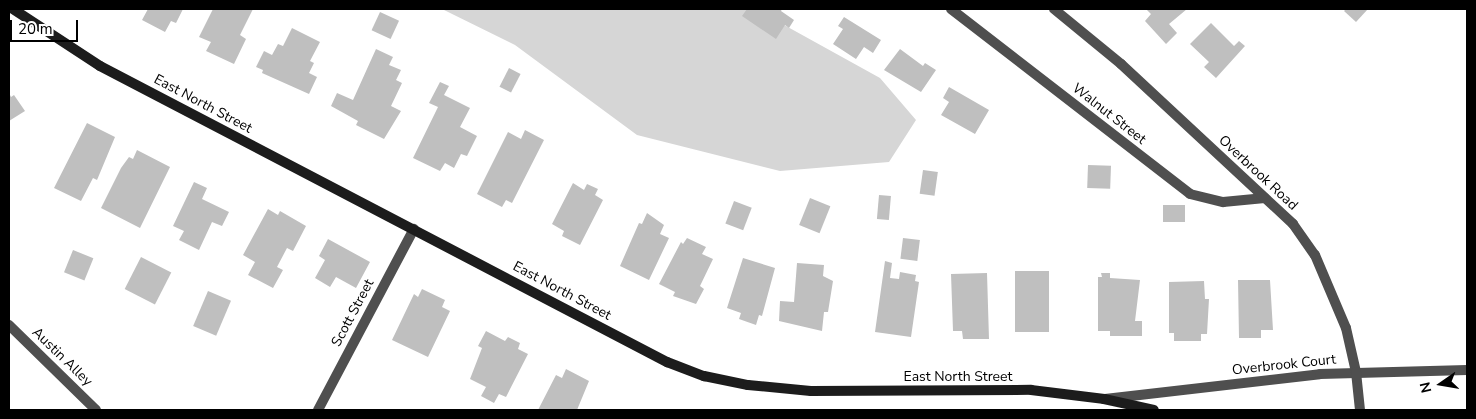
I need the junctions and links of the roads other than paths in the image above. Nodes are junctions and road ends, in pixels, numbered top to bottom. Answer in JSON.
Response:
{"nodes":[{"id":1,"x":13,"y":9,"type":"edge"},
{"id":2,"x":951,"y":9,"type":"edge"},
{"id":3,"x":1054,"y":9,"type":"edge"},
{"id":4,"x":1265,"y":198,"type":"junction"},
{"id":5,"x":414,"y":229,"type":"junction"},
{"id":6,"x":9,"y":326,"type":"edge"},
{"id":7,"x":1467,"y":370,"type":"edge"},
{"id":8,"x":1356,"y":372,"type":"junction"},
{"id":9,"x":1104,"y":399,"type":"junction"},
{"id":10,"x":94,"y":410,"type":"edge"},
{"id":11,"x":318,"y":410,"type":"edge"},
{"id":12,"x":1154,"y":410,"type":"edge"},
{"id":13,"x":1360,"y":410,"type":"edge"}],
"edges":[{"from":1,"to":5,"type":"main road","name":"East North Street"},
{"from":2,"to":4,"type":"street","name":"Walnut Street"},
{"from":3,"to":4,"type":"street","name":"Overbrook Road"},
{"from":4,"to":8,"type":"street","name":"Overbrook Road"},
{"from":5,"to":9,"type":"main road","name":"East North Street"},
{"from":5,"to":11,"type":"street","name":"Scott Street"},
{"from":6,"to":10,"type":"street","name":"Austin Alley"},
{"from":7,"to":8,"type":"street","name":"Overbrook Court"},
{"from":8,"to":9,"type":"street","name":"Overbrook Court"},
{"from":8,"to":13,"type":"street","name":"Overbrook Road"},
{"from":9,"to":12,"type":"main road","name":"East North Street"}]}
